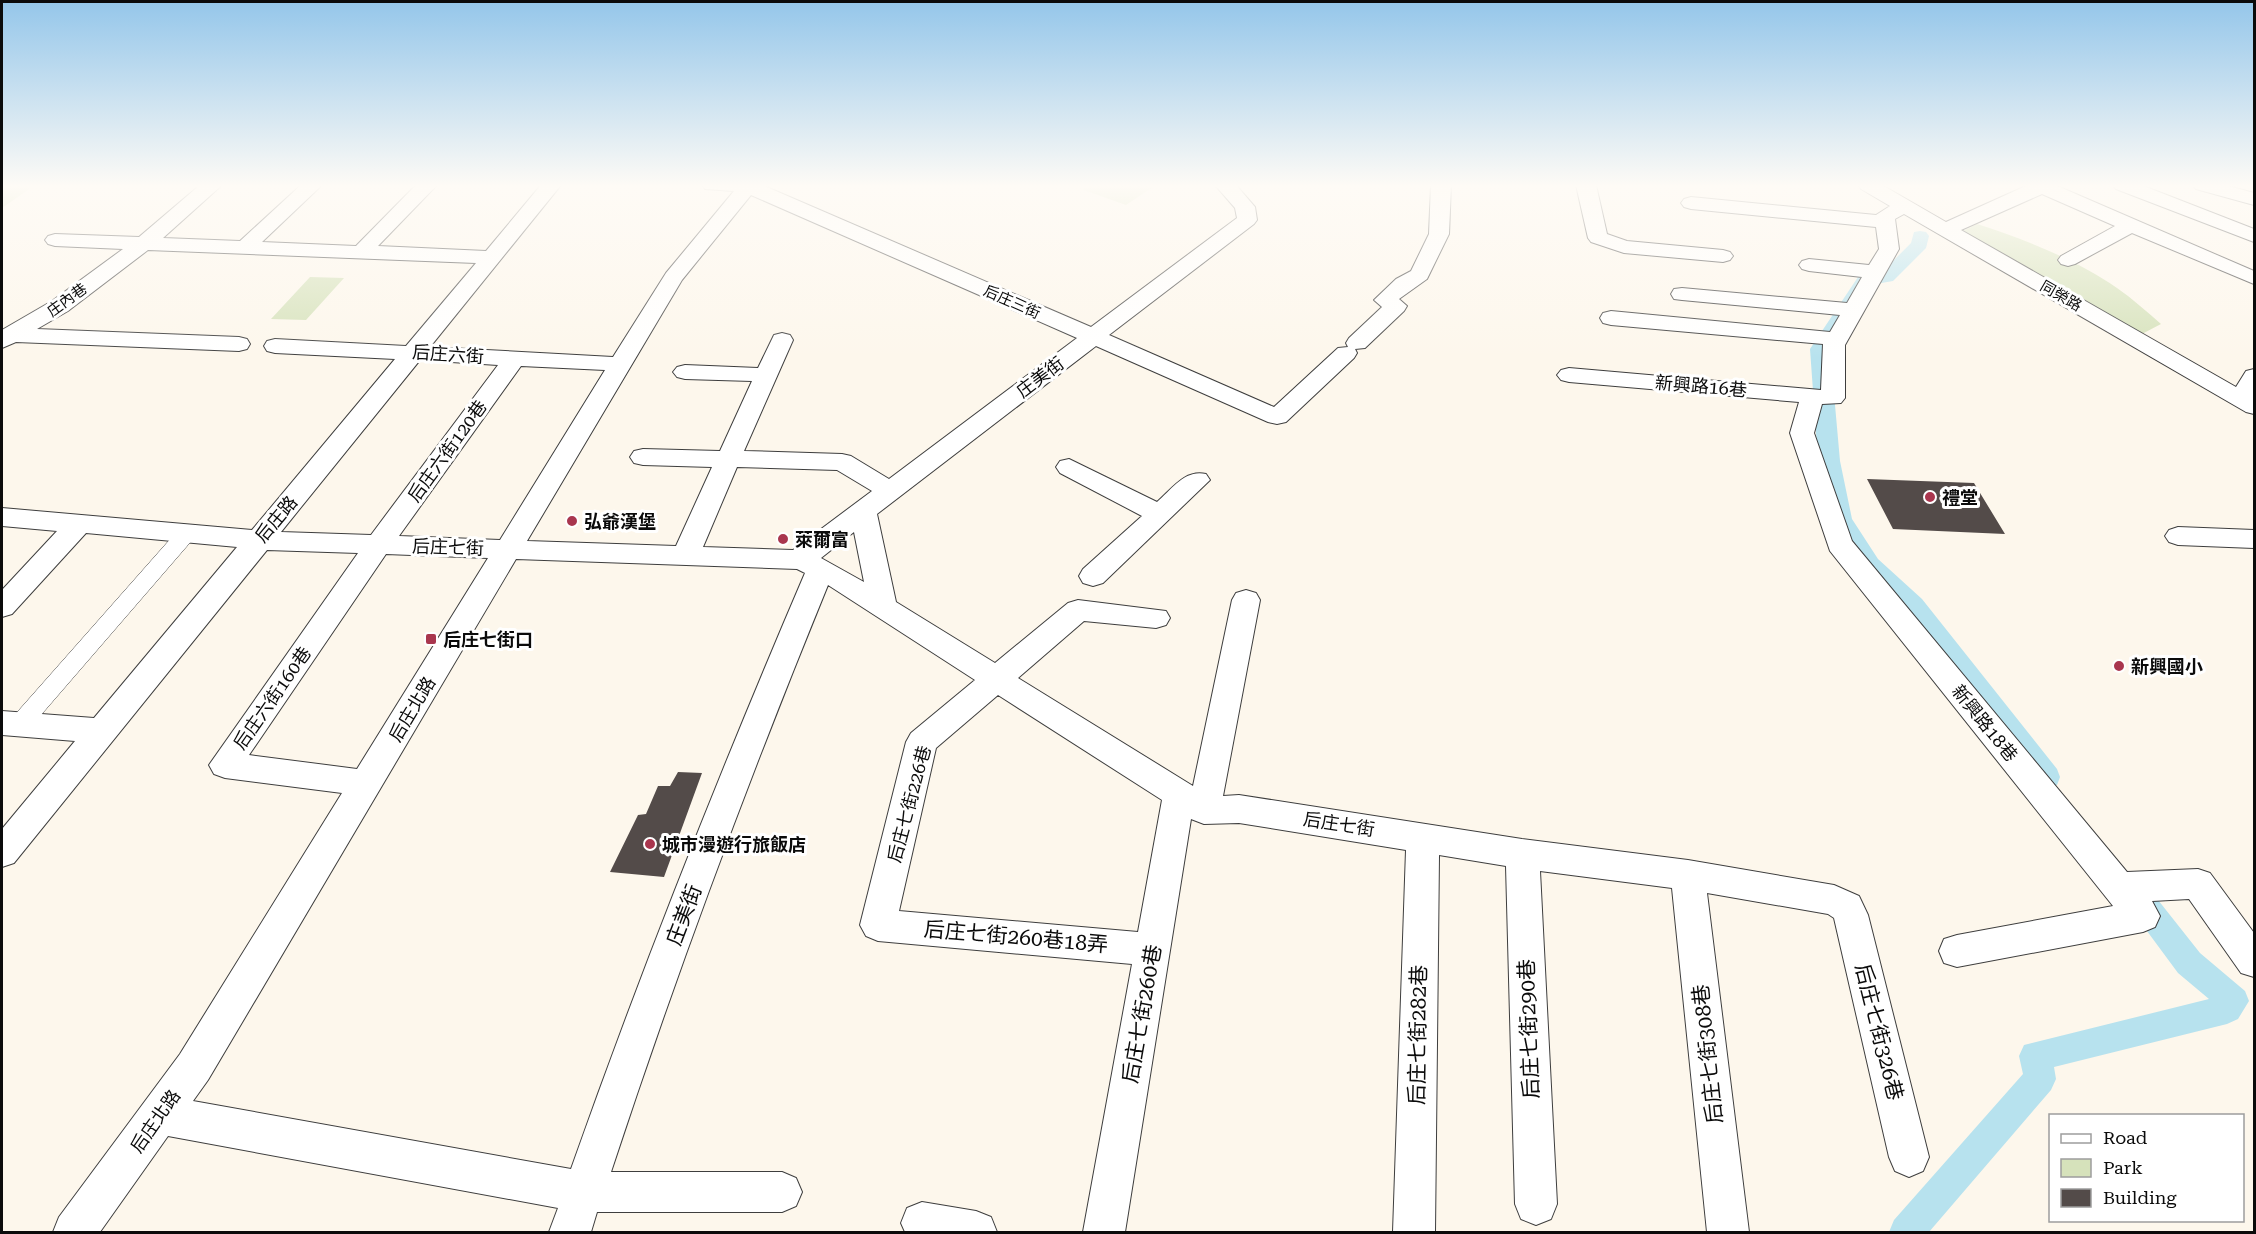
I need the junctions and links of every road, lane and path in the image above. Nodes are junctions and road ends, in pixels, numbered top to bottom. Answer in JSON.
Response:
{"nodes":[{"id":1,"x":131,"y":243,"type":"edge"},
{"id":2,"x":143,"y":243,"type":"junction"},
{"id":3,"x":250,"y":243,"type":"edge"},
{"id":4,"x":370,"y":243,"type":"edge"},
{"id":5,"x":503,"y":243,"type":"edge"},
{"id":6,"x":702,"y":243,"type":"edge"},
{"id":7,"x":878,"y":243,"type":"edge"},
{"id":8,"x":1217,"y":243,"type":"edge"},
{"id":9,"x":1435,"y":243,"type":"edge"},
{"id":10,"x":1611,"y":243,"type":"edge"},
{"id":11,"x":1888,"y":243,"type":"edge"},
{"id":12,"x":1970,"y":243,"type":"edge"},
{"id":13,"x":2099,"y":243,"type":"edge"},
{"id":14,"x":2172,"y":243,"type":"edge"},
{"id":15,"x":245,"y":247,"type":"junction"},
{"id":16,"x":361,"y":252,"type":"junction"},
{"id":17,"x":492,"y":256,"type":"junction"},
{"id":18,"x":1723,"y":256,"type":"dead end"},
{"id":19,"x":2068,"y":260,"type":"dead end"},
{"id":20,"x":1809,"y":265,"type":"dead end"},
{"id":21,"x":1876,"y":272,"type":"junction"},
{"id":22,"x":2254,"y":278,"type":"edge"},
{"id":23,"x":1682,"y":294,"type":"dead end"},
{"id":24,"x":1855,"y":310,"type":"junction"},
{"id":25,"x":1611,"y":318,"type":"dead end"},
{"id":26,"x":5,"y":337,"type":"edge"},
{"id":27,"x":1093,"y":337,"type":"junction"},
{"id":28,"x":1837,"y":339,"type":"junction"},
{"id":29,"x":782,"y":340,"type":"dead end"},
{"id":30,"x":239,"y":344,"type":"dead end"},
{"id":31,"x":275,"y":346,"type":"dead end"},
{"id":32,"x":414,"y":351,"type":"junction"},
{"id":33,"x":515,"y":358,"type":"junction"},
{"id":34,"x":620,"y":364,"type":"junction"},
{"id":35,"x":685,"y":372,"type":"dead end"},
{"id":36,"x":766,"y":375,"type":"junction"},
{"id":37,"x":1569,"y":375,"type":"dead end"},
{"id":38,"x":2254,"y":376,"type":"edge"},
{"id":39,"x":1823,"y":397,"type":"junction"},
{"id":40,"x":2248,"y":403,"type":"edge"},
{"id":41,"x":644,"y":457,"type":"dead end"},
{"id":42,"x":730,"y":459,"type":"junction"},
{"id":43,"x":1069,"y":467,"type":"dead end"},
{"id":44,"x":1197,"y":480,"type":"dead end"},
{"id":45,"x":891,"y":490,"type":"junction"},
{"id":46,"x":863,"y":512,"type":"junction"},
{"id":47,"x":1160,"y":514,"type":"junction"},
{"id":48,"x":2,"y":517,"type":"edge"},
{"id":49,"x":79,"y":524,"type":"junction"},
{"id":50,"x":187,"y":533,"type":"junction"},
{"id":51,"x":2178,"y":536,"type":"dead end"},
{"id":52,"x":2254,"y":539,"type":"edge"},
{"id":53,"x":259,"y":540,"type":"junction"},
{"id":54,"x":379,"y":544,"type":"junction"},
{"id":55,"x":508,"y":549,"type":"junction"},
{"id":56,"x":685,"y":556,"type":"junction"},
{"id":57,"x":810,"y":564,"type":"junction"},
{"id":58,"x":1093,"y":576,"type":"dead end"},
{"id":59,"x":1246,"y":600,"type":"dead end"},
{"id":60,"x":2,"y":607,"type":"edge"},
{"id":61,"x":883,"y":608,"type":"junction"},
{"id":62,"x":1156,"y":618,"type":"dead end"},
{"id":63,"x":996,"y":680,"type":"junction"},
{"id":64,"x":11,"y":724,"type":"edge"},
{"id":65,"x":99,"y":731,"type":"junction"},
{"id":66,"x":366,"y":783,"type":"junction"},
{"id":67,"x":1192,"y":802,"type":"junction"},
{"id":68,"x":1423,"y":837,"type":"junction"},
{"id":69,"x":2,"y":853,"type":"edge"},
{"id":70,"x":1522,"y":854,"type":"junction"},
{"id":71,"x":1688,"y":875,"type":"junction"},
{"id":72,"x":2119,"y":887,"type":"junction"},
{"id":73,"x":1847,"y":907,"type":"joint"},
{"id":74,"x":878,"y":925,"type":"joint"},
{"id":75,"x":1154,"y":950,"type":"junction"},
{"id":76,"x":1957,"y":951,"type":"dead end"},
{"id":77,"x":2254,"y":961,"type":"edge"},
{"id":78,"x":158,"y":1114,"type":"junction"},
{"id":79,"x":1909,"y":1157,"type":"dead end"},
{"id":80,"x":584,"y":1192,"type":"junction"},
{"id":81,"x":782,"y":1192,"type":"dead end"},
{"id":82,"x":1536,"y":1204,"type":"dead end"},
{"id":83,"x":922,"y":1223,"type":"dead end"},
{"id":84,"x":74,"y":1233,"type":"edge"},
{"id":85,"x":570,"y":1233,"type":"edge"},
{"id":86,"x":976,"y":1233,"type":"edge"},
{"id":87,"x":1104,"y":1233,"type":"edge"},
{"id":88,"x":1414,"y":1233,"type":"edge"},
{"id":89,"x":1728,"y":1233,"type":"edge"}],
"edges":[{"from":1,"to":2,"type":"street"},
{"from":2,"to":15,"type":"street"},
{"from":2,"to":26,"type":"street","name":"庄內巷"},
{"from":3,"to":15,"type":"street"},
{"from":4,"to":16,"type":"street"},
{"from":5,"to":17,"type":"street","name":"后庄路"},
{"from":6,"to":34,"type":"street","name":"后庄北路"},
{"from":7,"to":27,"type":"street","name":"后庄三街"},
{"from":8,"to":27,"type":"street","name":"庄美街"},
{"from":9,"to":27,"type":"street","name":"后庄三街"},
{"from":10,"to":18,"type":"street"},
{"from":11,"to":21,"type":"street"},
{"from":12,"to":40,"type":"street","name":"同榮路"},
{"from":13,"to":19,"type":"street"},
{"from":14,"to":22,"type":"street"},
{"from":15,"to":16,"type":"street"},
{"from":16,"to":17,"type":"street"},
{"from":17,"to":32,"type":"street","name":"后庄路"},
{"from":20,"to":21,"type":"street"},
{"from":21,"to":24,"type":"street"},
{"from":23,"to":24,"type":"street"},
{"from":24,"to":28,"type":"street"},
{"from":25,"to":28,"type":"street"},
{"from":26,"to":30,"type":"street"},
{"from":27,"to":45,"type":"street","name":"庄美街"},
{"from":28,"to":39,"type":"street","name":"新興路18巷"},
{"from":29,"to":36,"type":"street"},
{"from":31,"to":32,"type":"street","name":"后庄六街"},
{"from":32,"to":33,"type":"street","name":"后庄六街"},
{"from":32,"to":53,"type":"street","name":"后庄路"},
{"from":33,"to":34,"type":"street","name":"后庄六街"},
{"from":33,"to":54,"type":"street","name":"后庄六街120巷"},
{"from":34,"to":55,"type":"street","name":"后庄北路"},
{"from":35,"to":36,"type":"street"},
{"from":36,"to":42,"type":"street"},
{"from":37,"to":39,"type":"street","name":"新興路16巷"},
{"from":38,"to":40,"type":"street"},
{"from":39,"to":72,"type":"street","name":"新興路18巷"},
{"from":41,"to":42,"type":"street"},
{"from":42,"to":45,"type":"street"},
{"from":42,"to":56,"type":"street"},
{"from":43,"to":47,"type":"street"},
{"from":44,"to":47,"type":"street"},
{"from":45,"to":46,"type":"street","name":"庄美街"},
{"from":46,"to":57,"type":"street","name":"庄美街"},
{"from":46,"to":61,"type":"street"},
{"from":47,"to":58,"type":"street"},
{"from":48,"to":49,"type":"street","name":"后庄七街"},
{"from":49,"to":50,"type":"street","name":"后庄七街"},
{"from":49,"to":60,"type":"street"},
{"from":50,"to":53,"type":"street","name":"后庄七街"},
{"from":50,"to":64,"type":"street"},
{"from":51,"to":52,"type":"street"},
{"from":53,"to":54,"type":"street","name":"后庄七街"},
{"from":53,"to":65,"type":"street","name":"后庄路"},
{"from":54,"to":55,"type":"street","name":"后庄七街"},
{"from":54,"to":66,"type":"street","name":"后庄六街160巷"},
{"from":55,"to":56,"type":"street","name":"后庄七街"},
{"from":55,"to":66,"type":"street","name":"后庄北路"},
{"from":56,"to":57,"type":"street","name":"后庄七街"},
{"from":57,"to":61,"type":"street"},
{"from":57,"to":80,"type":"street","name":"庄美街"},
{"from":59,"to":67,"type":"street","name":"后庄七街260巷"},
{"from":61,"to":63,"type":"street"},
{"from":62,"to":63,"type":"street","name":"后庄七街226巷"},
{"from":63,"to":67,"type":"street"},
{"from":63,"to":74,"type":"street","name":"后庄七街226巷"},
{"from":64,"to":65,"type":"street"},
{"from":65,"to":69,"type":"street","name":"后庄路"},
{"from":66,"to":78,"type":"street","name":"后庄北路"},
{"from":67,"to":68,"type":"street","name":"后庄七街"},
{"from":67,"to":75,"type":"street","name":"后庄七街260巷"},
{"from":68,"to":70,"type":"street","name":"后庄七街"},
{"from":68,"to":88,"type":"street","name":"后庄七街282巷"},
{"from":70,"to":71,"type":"street","name":"后庄七街"},
{"from":70,"to":82,"type":"street","name":"后庄七街290巷"},
{"from":71,"to":73,"type":"street","name":"后庄七街"},
{"from":71,"to":89,"type":"street","name":"后庄七街308巷"},
{"from":72,"to":76,"type":"street","name":"新興路18巷"},
{"from":72,"to":77,"type":"street"},
{"from":73,"to":79,"type":"street","name":"后庄七街326巷"},
{"from":74,"to":75,"type":"street","name":"后庄七街260巷18弄"},
{"from":75,"to":87,"type":"street","name":"后庄七街260巷"},
{"from":78,"to":80,"type":"street"},
{"from":78,"to":84,"type":"street","name":"后庄北路"},
{"from":80,"to":81,"type":"street"},
{"from":80,"to":85,"type":"street","name":"庄美街"},
{"from":83,"to":86,"type":"street"}]}
